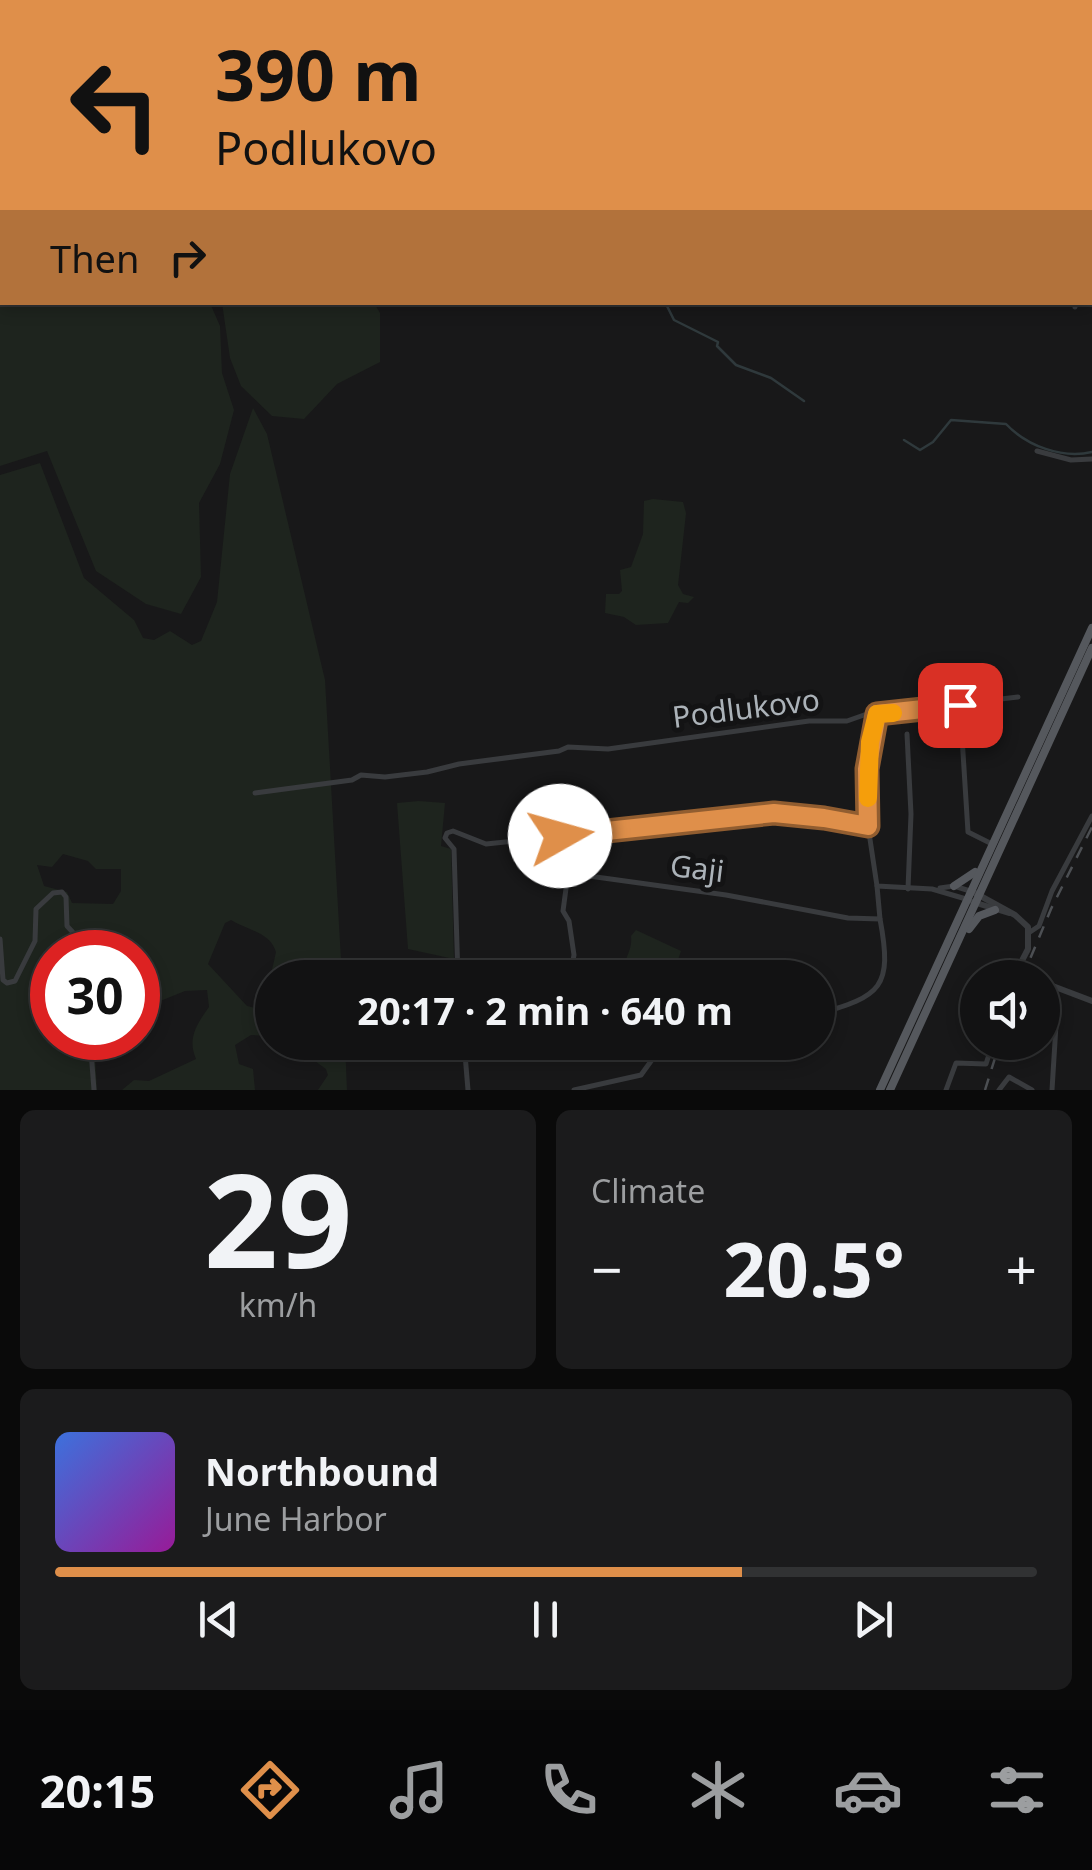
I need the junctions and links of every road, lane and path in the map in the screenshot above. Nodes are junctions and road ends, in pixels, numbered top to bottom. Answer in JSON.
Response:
{"nodes":[{"id":1,"x":1037,"y":450,"type":"dead end"},
{"id":2,"x":1092,"y":458,"type":"edge"},
{"id":3,"x":1092,"y":628,"type":"edge"},
{"id":4,"x":1092,"y":648,"type":"edge"},
{"id":5,"x":1018,"y":697,"type":"dead end"},
{"id":6,"x":960,"y":705,"type":"junction"},
{"id":7,"x":877,"y":714,"type":"junction"},
{"id":8,"x":907,"y":734,"type":"dead end"},
{"id":9,"x":255,"y":793,"type":"dead end"},
{"id":10,"x":1092,"y":816,"type":"edge"},
{"id":11,"x":868,"y":826,"type":"junction"},
{"id":12,"x":992,"y":844,"type":"junction"},
{"id":13,"x":982,"y":865,"type":"junction"},
{"id":14,"x":876,"y":886,"type":"junction"},
{"id":15,"x":954,"y":886,"type":"junction"},
{"id":16,"x":908,"y":889,"type":"junction"},
{"id":17,"x":932,"y":890,"type":"junction"},
{"id":18,"x":968,"y":895,"type":"junction"},
{"id":19,"x":978,"y":899,"type":"junction"},
{"id":20,"x":995,"y":910,"type":"junction"},
{"id":21,"x":1015,"y":914,"type":"junction"},
{"id":22,"x":880,"y":920,"type":"junction"},
{"id":23,"x":36,"y":930,"type":"edge"},
{"id":24,"x":72,"y":930,"type":"edge"},
{"id":25,"x":1030,"y":932,"type":"junction"},
{"id":26,"x":962,"y":935,"type":"junction"},
{"id":27,"x":0,"y":938,"type":"edge"},
{"id":28,"x":30,"y":952,"type":"edge"},
{"id":29,"x":457,"y":960,"type":"edge"},
{"id":30,"x":573,"y":960,"type":"edge"},
{"id":31,"x":1024,"y":960,"type":"edge"},
{"id":32,"x":1060,"y":989,"type":"edge"},
{"id":33,"x":1092,"y":1001,"type":"edge"},
{"id":34,"x":835,"y":1009,"type":"edge"},
{"id":35,"x":92,"y":1060,"type":"edge"},
{"id":36,"x":466,"y":1060,"type":"edge"},
{"id":37,"x":652,"y":1060,"type":"edge"},
{"id":38,"x":987,"y":1060,"type":"edge"},
{"id":39,"x":1054,"y":1060,"type":"edge"},
{"id":40,"x":94,"y":1090,"type":"edge"},
{"id":41,"x":468,"y":1090,"type":"edge"},
{"id":42,"x":574,"y":1090,"type":"edge"},
{"id":43,"x":880,"y":1090,"type":"edge"},
{"id":44,"x":890,"y":1090,"type":"edge"},
{"id":45,"x":946,"y":1090,"type":"edge"},
{"id":46,"x":999,"y":1090,"type":"edge"},
{"id":47,"x":1032,"y":1090,"type":"edge"},
{"id":48,"x":1052,"y":1090,"type":"edge"}],
"edges":[{"from":1,"to":2,"type":"street"},
{"from":3,"to":12,"type":"main road"},
{"from":4,"to":19,"type":"main road"},
{"from":5,"to":6,"type":"street","name":"Podlukovo"},
{"from":6,"to":7,"type":"street","name":"Podlukovo"},
{"from":6,"to":12,"type":"street"},
{"from":7,"to":9,"type":"street","name":"Podlukovo"},
{"from":7,"to":11,"type":"street"},
{"from":8,"to":16,"type":"street"},
{"from":10,"to":25,"type":"street"},
{"from":11,"to":14,"type":"street"},
{"from":11,"to":29,"type":"street"},
{"from":12,"to":13,"type":"main road"},
{"from":13,"to":15,"type":"main road"},
{"from":13,"to":18,"type":"main road"},
{"from":14,"to":16,"type":"street"},
{"from":14,"to":22,"type":"street"},
{"from":15,"to":17,"type":"street"},
{"from":15,"to":18,"type":"street"},
{"from":16,"to":17,"type":"street"},
{"from":17,"to":18,"type":"street"},
{"from":18,"to":19,"type":"street"},
{"from":18,"to":43,"type":"main road"},
{"from":19,"to":20,"type":"street"},
{"from":19,"to":21,"type":"street"},
{"from":19,"to":26,"type":"main road"},
{"from":20,"to":21,"type":"street"},
{"from":20,"to":26,"type":"main road"},
{"from":21,"to":25,"type":"street"},
{"from":22,"to":30,"type":"street","name":"Gaji"},
{"from":22,"to":34,"type":"street"},
{"from":23,"to":24,"type":"street"},
{"from":25,"to":31,"type":"street"},
{"from":26,"to":44,"type":"main road"},
{"from":27,"to":28,"type":"street"},
{"from":32,"to":33,"type":"street"},
{"from":35,"to":40,"type":"street"},
{"from":36,"to":41,"type":"street"},
{"from":37,"to":42,"type":"street"},
{"from":38,"to":45,"type":"street"},
{"from":39,"to":48,"type":"street"},
{"from":46,"to":47,"type":"street"}]}
